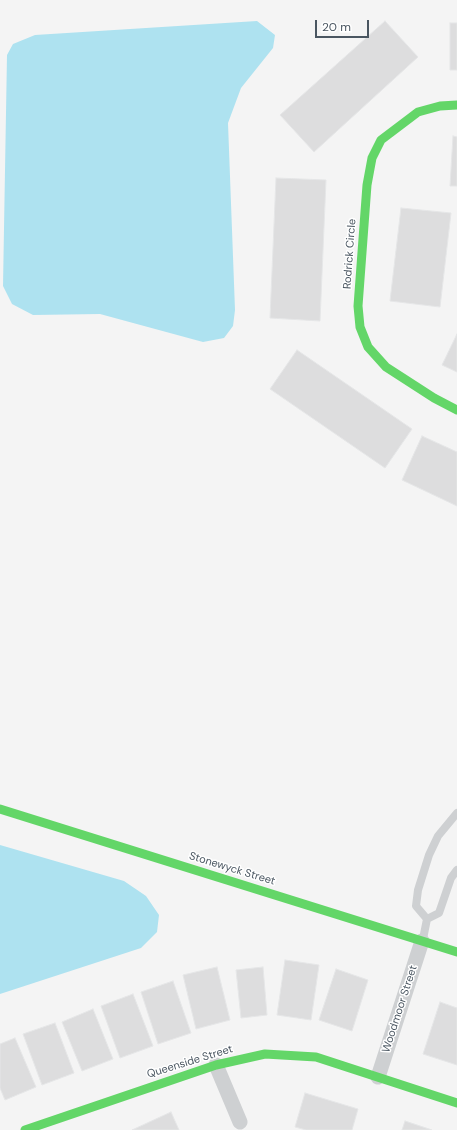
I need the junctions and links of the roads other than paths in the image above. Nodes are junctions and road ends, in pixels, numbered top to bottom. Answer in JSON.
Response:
{"nodes":[{"id":1,"x":457,"y":105,"type":"edge"},
{"id":2,"x":457,"y":410,"type":"edge"},
{"id":3,"x":0,"y":809,"type":"edge"},
{"id":4,"x":457,"y":813,"type":"edge"},
{"id":5,"x":457,"y":870,"type":"edge"},
{"id":6,"x":427,"y":919,"type":"junction"},
{"id":7,"x":422,"y":941,"type":"junction"},
{"id":8,"x":457,"y":952,"type":"edge"},
{"id":9,"x":216,"y":1065,"type":"junction"},
{"id":10,"x":378,"y":1077,"type":"junction"},
{"id":11,"x":457,"y":1103,"type":"edge"},
{"id":12,"x":240,"y":1122,"type":"dead end"},
{"id":13,"x":25,"y":1130,"type":"edge"}],
"edges":[{"from":1,"to":2,"type":"street","name":"Rodrick Circle"},
{"from":3,"to":7,"type":"street","name":"Stonewyck Street"},
{"from":4,"to":6,"type":"lane"},
{"from":5,"to":6,"type":"lane"},
{"from":6,"to":7,"type":"lane"},
{"from":7,"to":8,"type":"street","name":"Stonewyck Street"},
{"from":7,"to":10,"type":"street","name":"Woodmoor Street"},
{"from":9,"to":10,"type":"street","name":"Queenside Street"},
{"from":9,"to":12,"type":"street"},
{"from":9,"to":13,"type":"street","name":"Queenside Street"},
{"from":10,"to":11,"type":"street","name":"Queenside Street"}]}
